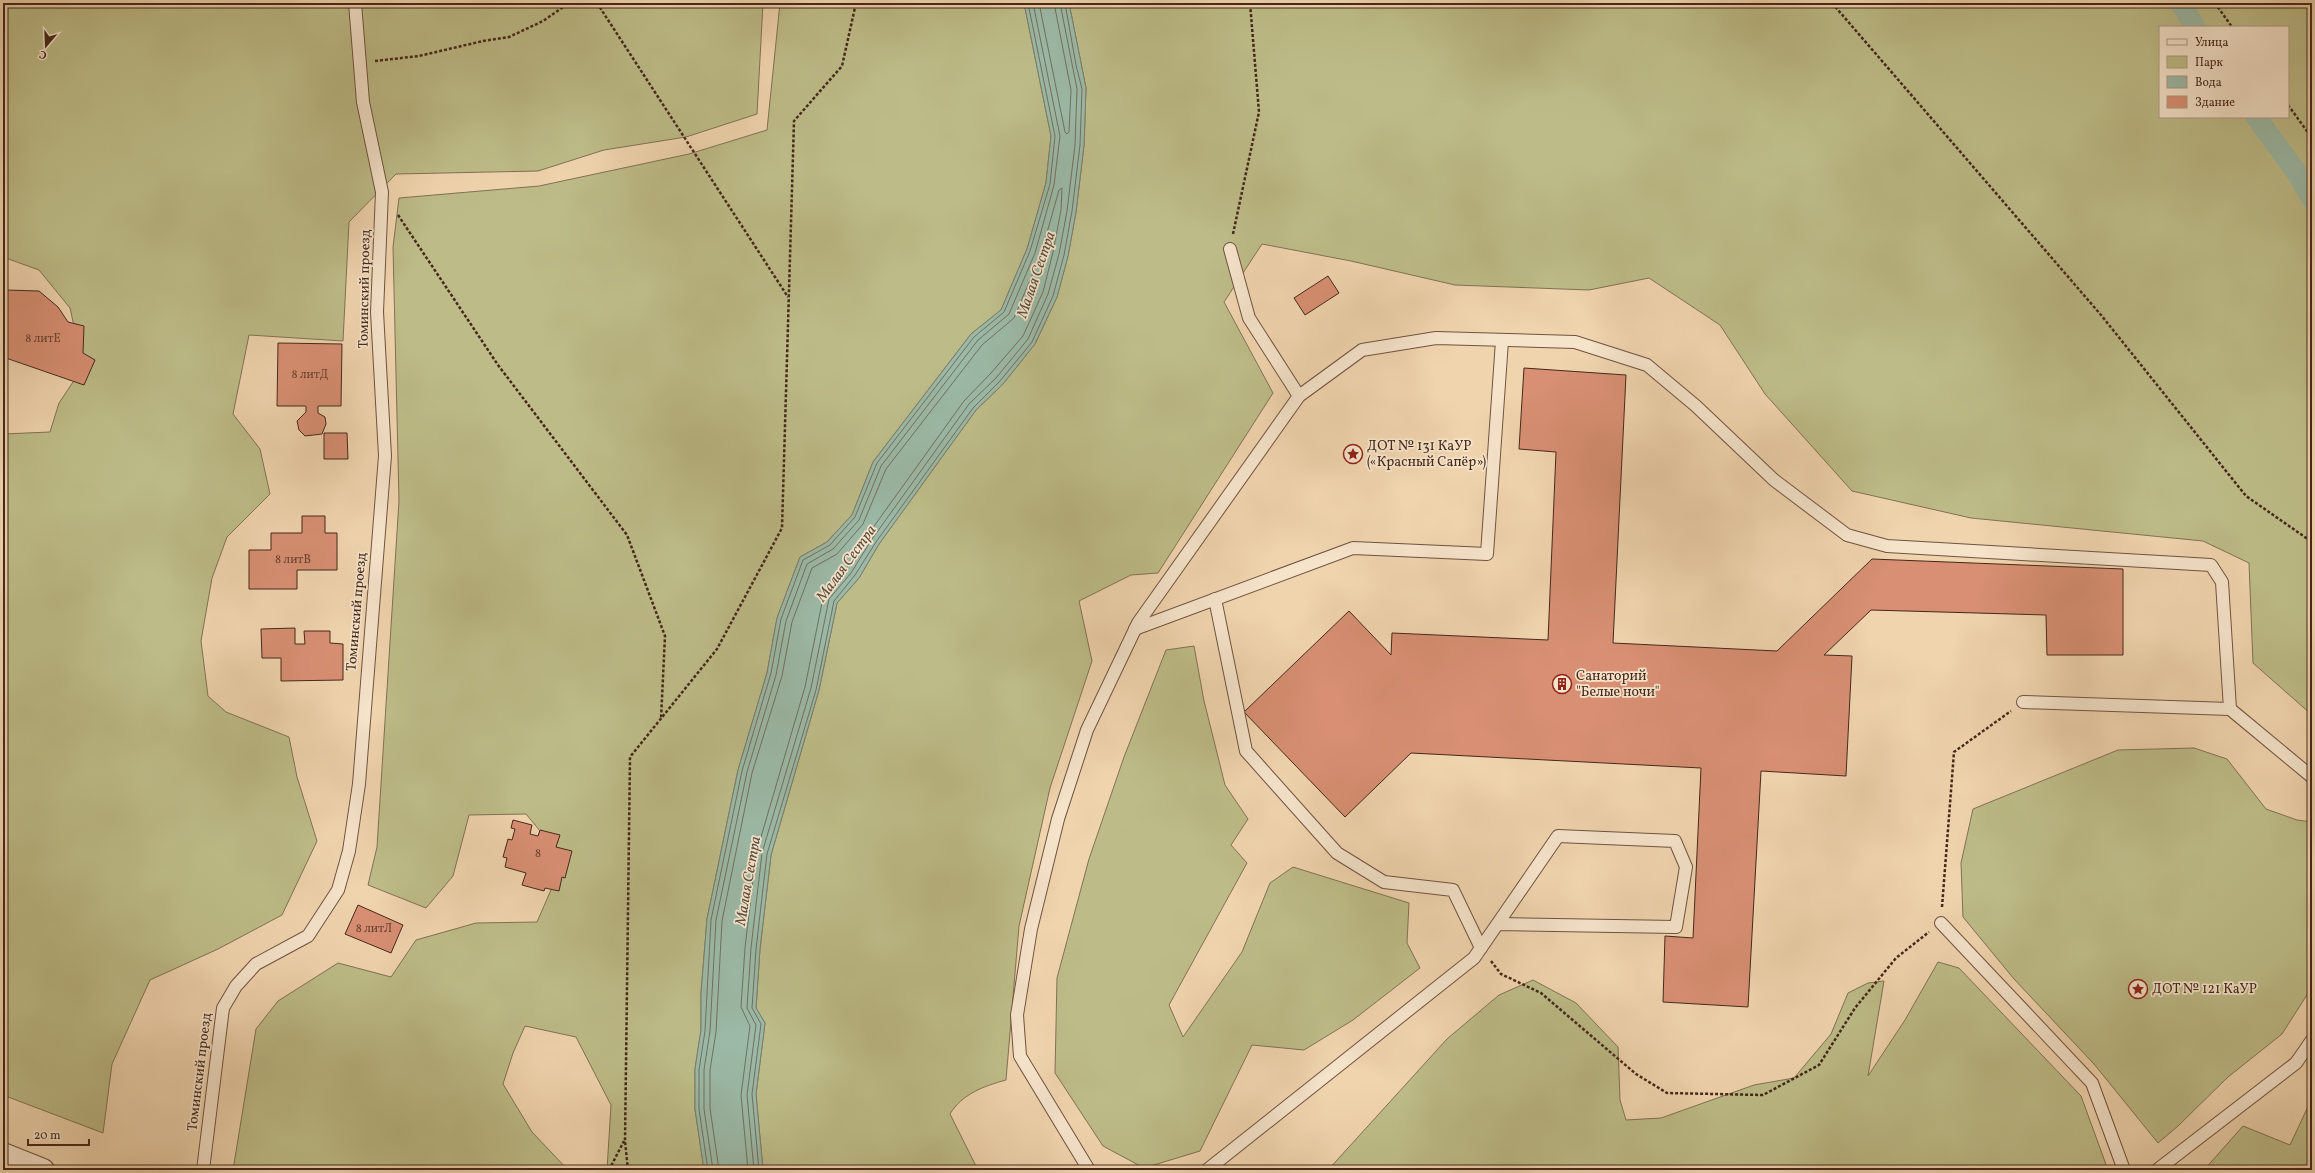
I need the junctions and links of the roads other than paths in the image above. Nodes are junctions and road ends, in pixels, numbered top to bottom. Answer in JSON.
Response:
{"nodes":[{"id":1,"x":355,"y":3,"type":"edge"},
{"id":2,"x":1230,"y":248,"type":"road end"},
{"id":3,"x":1502,"y":340,"type":"junction"},
{"id":4,"x":1298,"y":396,"type":"junction"},
{"id":5,"x":1215,"y":600,"type":"junction"},
{"id":6,"x":1135,"y":629,"type":"junction"},
{"id":7,"x":2023,"y":702,"type":"road end"},
{"id":8,"x":2230,"y":709,"type":"junction"},
{"id":9,"x":2312,"y":777,"type":"edge"},
{"id":10,"x":1941,"y":923,"type":"road end"},
{"id":11,"x":1498,"y":924,"type":"junction"},
{"id":12,"x":1481,"y":948,"type":"junction"},
{"id":13,"x":2312,"y":1040,"type":"edge"},
{"id":14,"x":3,"y":1154,"type":"edge"},
{"id":15,"x":43,"y":1170,"type":"edge"},
{"id":16,"x":203,"y":1170,"type":"edge"},
{"id":17,"x":1090,"y":1170,"type":"edge"},
{"id":18,"x":1207,"y":1170,"type":"edge"},
{"id":19,"x":2124,"y":1170,"type":"edge"},
{"id":20,"x":2157,"y":1170,"type":"edge"}],
"edges":[{"from":1,"to":16,"type":"lane","name":"Томинский проезд"},
{"from":2,"to":4,"type":"lane"},
{"from":3,"to":4,"type":"lane"},
{"from":3,"to":5,"type":"lane"},
{"from":3,"to":8,"type":"lane"},
{"from":4,"to":6,"type":"lane"},
{"from":5,"to":6,"type":"lane"},
{"from":5,"to":12,"type":"lane"},
{"from":6,"to":17,"type":"lane"},
{"from":7,"to":8,"type":"lane"},
{"from":8,"to":9,"type":"lane"},
{"from":10,"to":19,"type":"lane"},
{"from":11,"to":11,"type":"lane"},
{"from":11,"to":12,"type":"lane"},
{"from":12,"to":18,"type":"lane"},
{"from":13,"to":20,"type":"lane"},
{"from":14,"to":15,"type":"street"}]}
